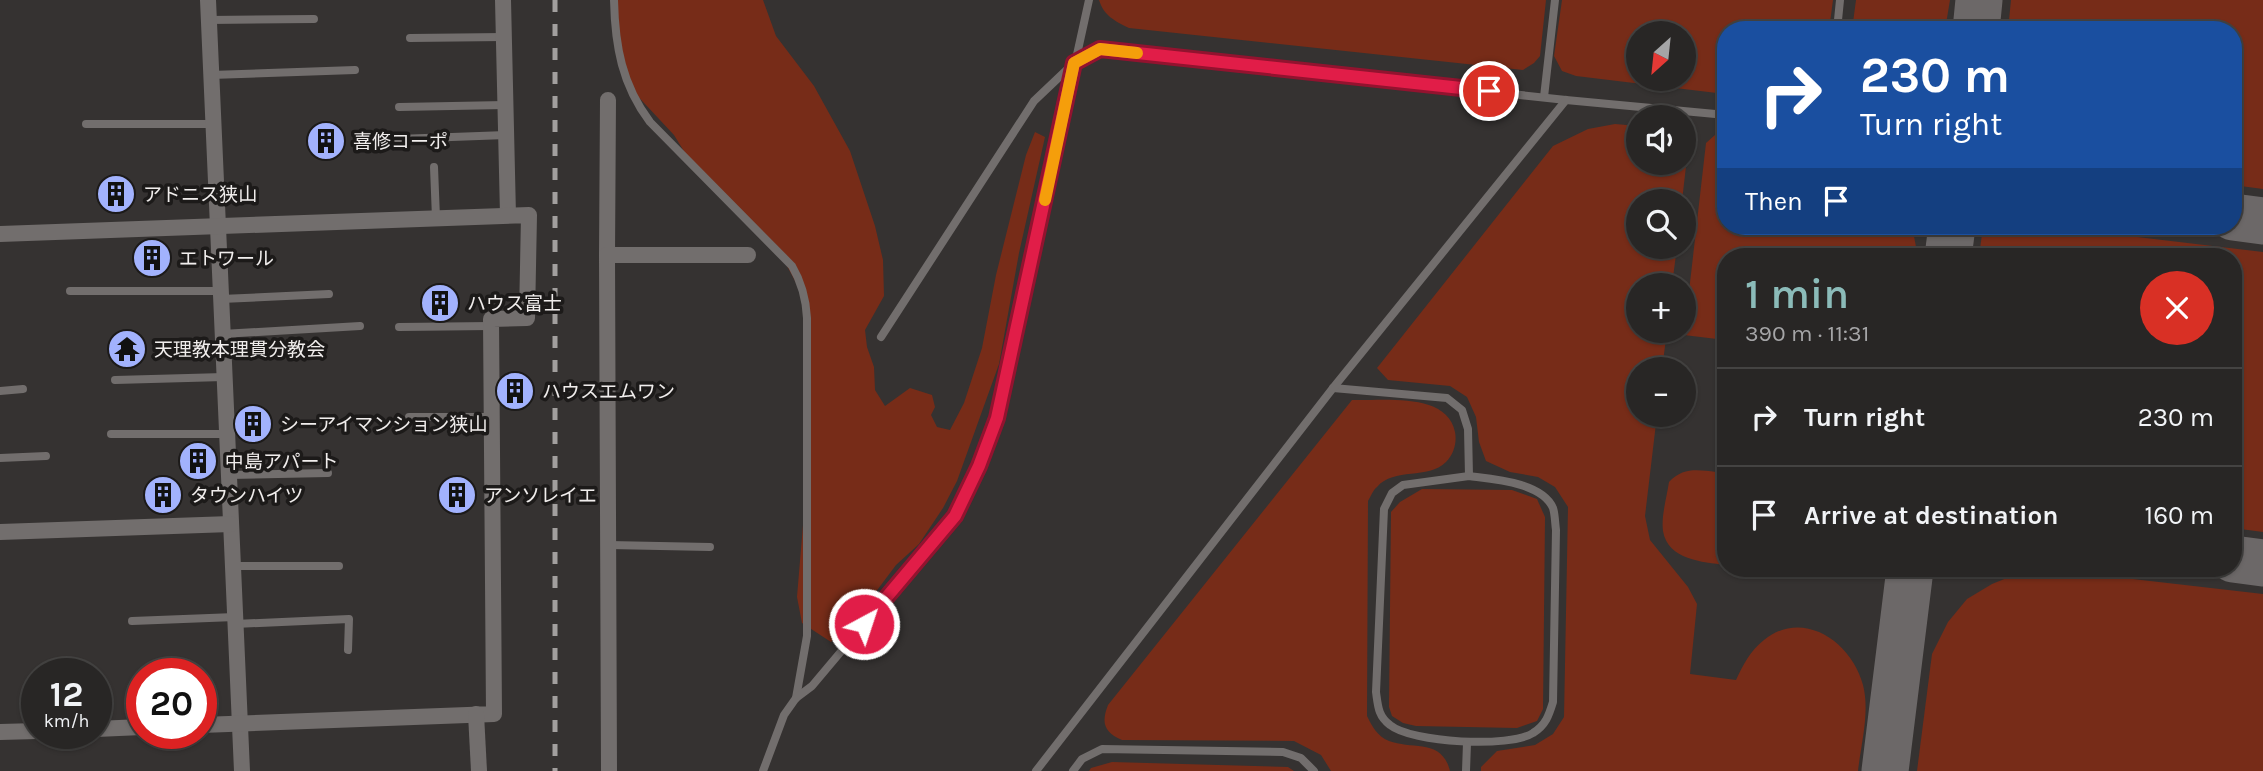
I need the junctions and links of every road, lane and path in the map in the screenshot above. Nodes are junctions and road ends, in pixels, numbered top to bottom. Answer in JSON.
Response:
{"nodes":[{"id":1,"x":208,"y":0,"type":"edge"},
{"id":2,"x":503,"y":0,"type":"edge"},
{"id":3,"x":614,"y":0,"type":"edge"},
{"id":4,"x":1089,"y":0,"type":"edge"},
{"id":5,"x":1555,"y":0,"type":"edge"},
{"id":6,"x":1840,"y":0,"type":"edge"},
{"id":7,"x":208,"y":19,"type":"junction"},
{"id":8,"x":314,"y":19,"type":"dead end"},
{"id":9,"x":1838,"y":21,"type":"edge"},
{"id":10,"x":504,"y":37,"type":"junction"},
{"id":11,"x":410,"y":38,"type":"dead end"},
{"id":12,"x":1074,"y":63,"type":"junction"},
{"id":13,"x":355,"y":70,"type":"dead end"},
{"id":14,"x":211,"y":75,"type":"junction"},
{"id":15,"x":1545,"y":97,"type":"junction"},
{"id":16,"x":608,"y":100,"type":"dead end"},
{"id":17,"x":1566,"y":100,"type":"junction"},
{"id":18,"x":505,"y":105,"type":"junction"},
{"id":19,"x":400,"y":107,"type":"dead end"},
{"id":20,"x":1717,"y":114,"type":"edge"},
{"id":21,"x":86,"y":124,"type":"dead end"},
{"id":22,"x":213,"y":124,"type":"junction"},
{"id":23,"x":506,"y":135,"type":"junction"},
{"id":24,"x":398,"y":139,"type":"dead end"},
{"id":25,"x":434,"y":167,"type":"dead end"},
{"id":26,"x":508,"y":215,"type":"junction"},
{"id":27,"x":436,"y":218,"type":"junction"},
{"id":28,"x":218,"y":226,"type":"junction"},
{"id":29,"x":0,"y":234,"type":"edge"},
{"id":30,"x":607,"y":255,"type":"junction"},
{"id":31,"x":748,"y":255,"type":"dead end"},
{"id":32,"x":70,"y":291,"type":"dead end"},
{"id":33,"x":330,"y":294,"type":"dead end"},
{"id":34,"x":221,"y":295,"type":"junction"},
{"id":35,"x":360,"y":326,"type":"dead end"},
{"id":36,"x":399,"y":327,"type":"dead end"},
{"id":37,"x":491,"y":327,"type":"junction"},
{"id":38,"x":222,"y":334,"type":"junction"},
{"id":39,"x":881,"y":337,"type":"dead end"},
{"id":40,"x":224,"y":377,"type":"junction"},
{"id":41,"x":115,"y":380,"type":"dead end"},
{"id":42,"x":1333,"y":388,"type":"junction"},
{"id":43,"x":23,"y":389,"type":"dead end"},
{"id":44,"x":0,"y":391,"type":"edge"},
{"id":45,"x":409,"y":417,"type":"dead end"},
{"id":46,"x":492,"y":417,"type":"junction"},
{"id":47,"x":227,"y":433,"type":"junction"},
{"id":48,"x":111,"y":434,"type":"dead end"},
{"id":49,"x":46,"y":456,"type":"dead end"},
{"id":50,"x":0,"y":458,"type":"edge"},
{"id":51,"x":328,"y":473,"type":"dead end"},
{"id":52,"x":229,"y":475,"type":"junction"},
{"id":53,"x":1469,"y":476,"type":"junction"},
{"id":54,"x":231,"y":524,"type":"junction"},
{"id":55,"x":0,"y":532,"type":"edge"},
{"id":56,"x":608,"y":545,"type":"junction"},
{"id":57,"x":710,"y":547,"type":"dead end"},
{"id":58,"x":233,"y":566,"type":"junction"},
{"id":59,"x":340,"y":566,"type":"dead end"},
{"id":60,"x":235,"y":620,"type":"junction"},
{"id":61,"x":132,"y":621,"type":"dead end"},
{"id":62,"x":348,"y":650,"type":"dead end"},
{"id":63,"x":796,"y":698,"type":"junction"},
{"id":64,"x":476,"y":714,"type":"junction"},
{"id":65,"x":240,"y":723,"type":"junction"},
{"id":66,"x":217,"y":724,"type":"edge"},
{"id":67,"x":21,"y":731,"type":"edge"},
{"id":68,"x":0,"y":732,"type":"edge"},
{"id":69,"x":1467,"y":743,"type":"junction"},
{"id":70,"x":242,"y":771,"type":"edge"},
{"id":71,"x":479,"y":771,"type":"edge"},
{"id":72,"x":609,"y":771,"type":"edge"},
{"id":73,"x":763,"y":771,"type":"edge"},
{"id":74,"x":1036,"y":771,"type":"edge"},
{"id":75,"x":1073,"y":771,"type":"edge"},
{"id":76,"x":1314,"y":771,"type":"edge"},
{"id":77,"x":1466,"y":771,"type":"edge"}],
"edges":[{"from":1,"to":7,"type":"street"},
{"from":2,"to":10,"type":"street"},
{"from":3,"to":63,"type":"lane"},
{"from":4,"to":12,"type":"lane"},
{"from":5,"to":15,"type":"lane"},
{"from":6,"to":9,"type":"lane"},
{"from":7,"to":8,"type":"lane"},
{"from":7,"to":14,"type":"street"},
{"from":10,"to":11,"type":"lane"},
{"from":10,"to":18,"type":"street"},
{"from":12,"to":15,"type":"lane"},
{"from":12,"to":39,"type":"lane"},
{"from":12,"to":63,"type":"lane"},
{"from":13,"to":14,"type":"lane"},
{"from":14,"to":22,"type":"street"},
{"from":15,"to":17,"type":"lane"},
{"from":16,"to":30,"type":"street"},
{"from":17,"to":20,"type":"lane"},
{"from":17,"to":42,"type":"lane"},
{"from":18,"to":19,"type":"lane"},
{"from":18,"to":23,"type":"street"},
{"from":21,"to":22,"type":"lane"},
{"from":22,"to":28,"type":"street"},
{"from":23,"to":24,"type":"lane"},
{"from":23,"to":26,"type":"street"},
{"from":25,"to":27,"type":"lane"},
{"from":26,"to":27,"type":"street"},
{"from":26,"to":37,"type":"street"},
{"from":27,"to":28,"type":"street"},
{"from":28,"to":29,"type":"street"},
{"from":28,"to":34,"type":"street"},
{"from":30,"to":31,"type":"street"},
{"from":30,"to":56,"type":"street"},
{"from":32,"to":34,"type":"lane"},
{"from":33,"to":34,"type":"lane"},
{"from":34,"to":38,"type":"street"},
{"from":35,"to":38,"type":"lane"},
{"from":36,"to":37,"type":"lane"},
{"from":37,"to":46,"type":"street"},
{"from":38,"to":40,"type":"street"},
{"from":40,"to":41,"type":"lane"},
{"from":40,"to":47,"type":"street"},
{"from":42,"to":53,"type":"lane"},
{"from":42,"to":74,"type":"lane"},
{"from":43,"to":44,"type":"lane"},
{"from":45,"to":46,"type":"lane"},
{"from":46,"to":64,"type":"street"},
{"from":47,"to":48,"type":"lane"},
{"from":47,"to":52,"type":"street"},
{"from":49,"to":50,"type":"lane"},
{"from":51,"to":52,"type":"lane"},
{"from":52,"to":54,"type":"street"},
{"from":53,"to":69,"type":"lane"},
{"from":53,"to":69,"type":"lane"},
{"from":54,"to":55,"type":"street"},
{"from":54,"to":58,"type":"street"},
{"from":56,"to":57,"type":"lane"},
{"from":56,"to":72,"type":"street"},
{"from":58,"to":59,"type":"lane"},
{"from":58,"to":60,"type":"street"},
{"from":60,"to":61,"type":"lane"},
{"from":60,"to":62,"type":"lane"},
{"from":60,"to":65,"type":"street"},
{"from":63,"to":73,"type":"lane"},
{"from":64,"to":65,"type":"street"},
{"from":64,"to":71,"type":"street"},
{"from":65,"to":66,"type":"street"},
{"from":65,"to":70,"type":"street"},
{"from":67,"to":68,"type":"street"},
{"from":69,"to":77,"type":"lane"},
{"from":75,"to":76,"type":"lane"}]}
